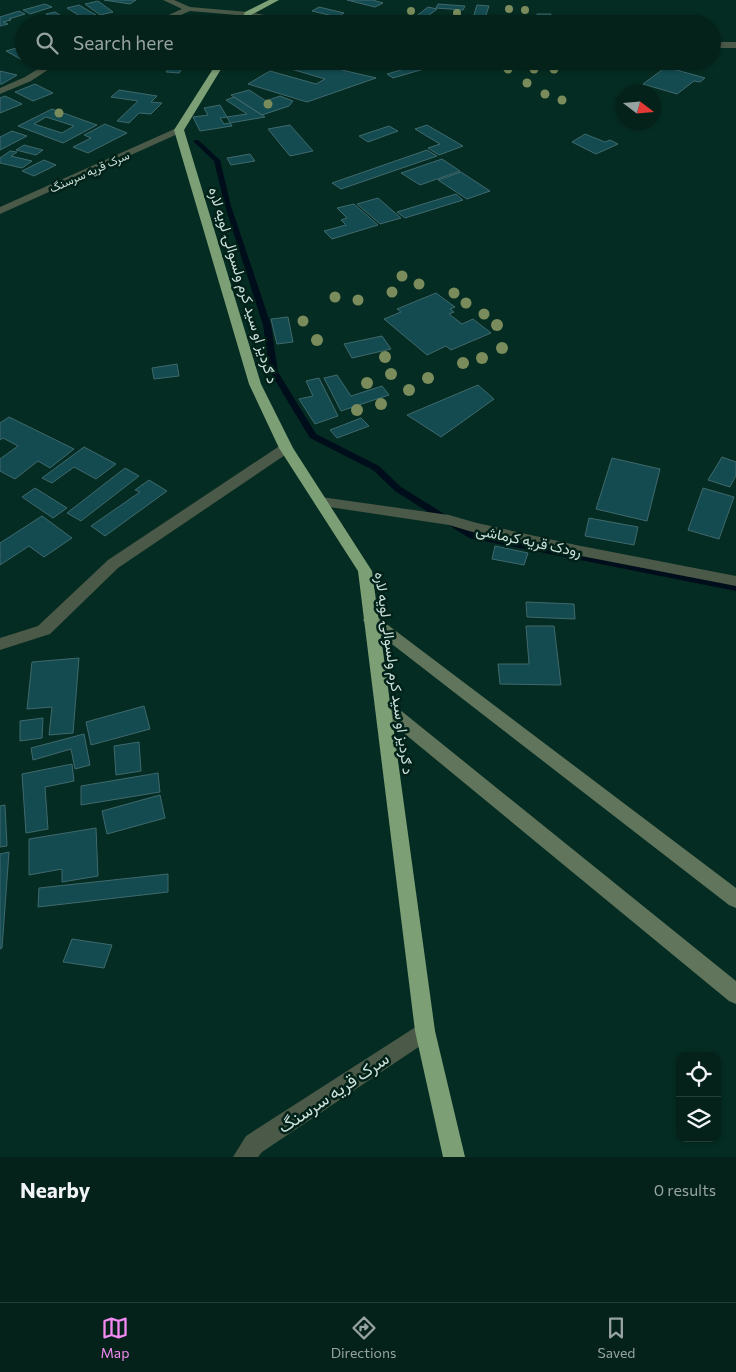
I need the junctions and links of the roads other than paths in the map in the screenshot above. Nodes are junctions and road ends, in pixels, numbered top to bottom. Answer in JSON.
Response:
{"nodes":[{"id":1,"x":167,"y":0,"type":"edge"},
{"id":2,"x":275,"y":0,"type":"edge"},
{"id":3,"x":189,"y":9,"type":"junction"},
{"id":4,"x":248,"y":14,"type":"junction"},
{"id":5,"x":174,"y":15,"type":"edge"},
{"id":6,"x":254,"y":15,"type":"edge"},
{"id":7,"x":721,"y":45,"type":"edge"},
{"id":8,"x":736,"y":45,"type":"edge"},
{"id":9,"x":42,"y":70,"type":"edge"},
{"id":10,"x":216,"y":70,"type":"edge"},
{"id":11,"x":0,"y":91,"type":"edge"},
{"id":12,"x":179,"y":130,"type":"junction"},
{"id":13,"x":0,"y":211,"type":"edge"},
{"id":14,"x":286,"y":448,"type":"junction"},
{"id":15,"x":322,"y":502,"type":"junction"},
{"id":16,"x":736,"y":581,"type":"edge"},
{"id":17,"x":371,"y":620,"type":"junction"},
{"id":18,"x":0,"y":644,"type":"edge"},
{"id":19,"x":383,"y":706,"type":"junction"},
{"id":20,"x":736,"y":898,"type":"edge"},
{"id":21,"x":736,"y":994,"type":"edge"},
{"id":22,"x":425,"y":1031,"type":"junction"},
{"id":23,"x":244,"y":1157,"type":"edge"},
{"id":24,"x":454,"y":1157,"type":"edge"}],
"edges":[{"from":1,"to":3,"type":"street"},
{"from":2,"to":4,"type":"highway"},
{"from":3,"to":4,"type":"street"},
{"from":3,"to":5,"type":"street"},
{"from":4,"to":6,"type":"street"},
{"from":7,"to":8,"type":"street"},
{"from":9,"to":11,"type":"street"},
{"from":10,"to":12,"type":"highway"},
{"from":12,"to":13,"type":"street","name":"سرک قریه سرسنگ"},
{"from":12,"to":14,"type":"highway","name":"د ګردیز او سید کرم ولسوالۍ لویه لاره"},
{"from":14,"to":15,"type":"highway","name":"د ګردیز او سید کرم ولسوالۍ لویه لاره"},
{"from":14,"to":18,"type":"street"},
{"from":15,"to":16,"type":"street","name":"رودک قریه کرماشی"},
{"from":15,"to":17,"type":"highway","name":"د ګردیز او سید کرم ولسوالۍ لویه لاره"},
{"from":17,"to":19,"type":"highway","name":"د ګردیز او سید کرم ولسوالۍ لویه لاره"},
{"from":17,"to":20,"type":"street"},
{"from":19,"to":21,"type":"street"},
{"from":19,"to":22,"type":"highway","name":"د ګردیز او سید کرم ولسوالۍ لویه لاره"},
{"from":22,"to":23,"type":"street","name":"سرک قریه سرسنگ"},
{"from":22,"to":24,"type":"highway","name":"د ګردیز او سید کرم ولسوالۍ لویه لاره"}]}
